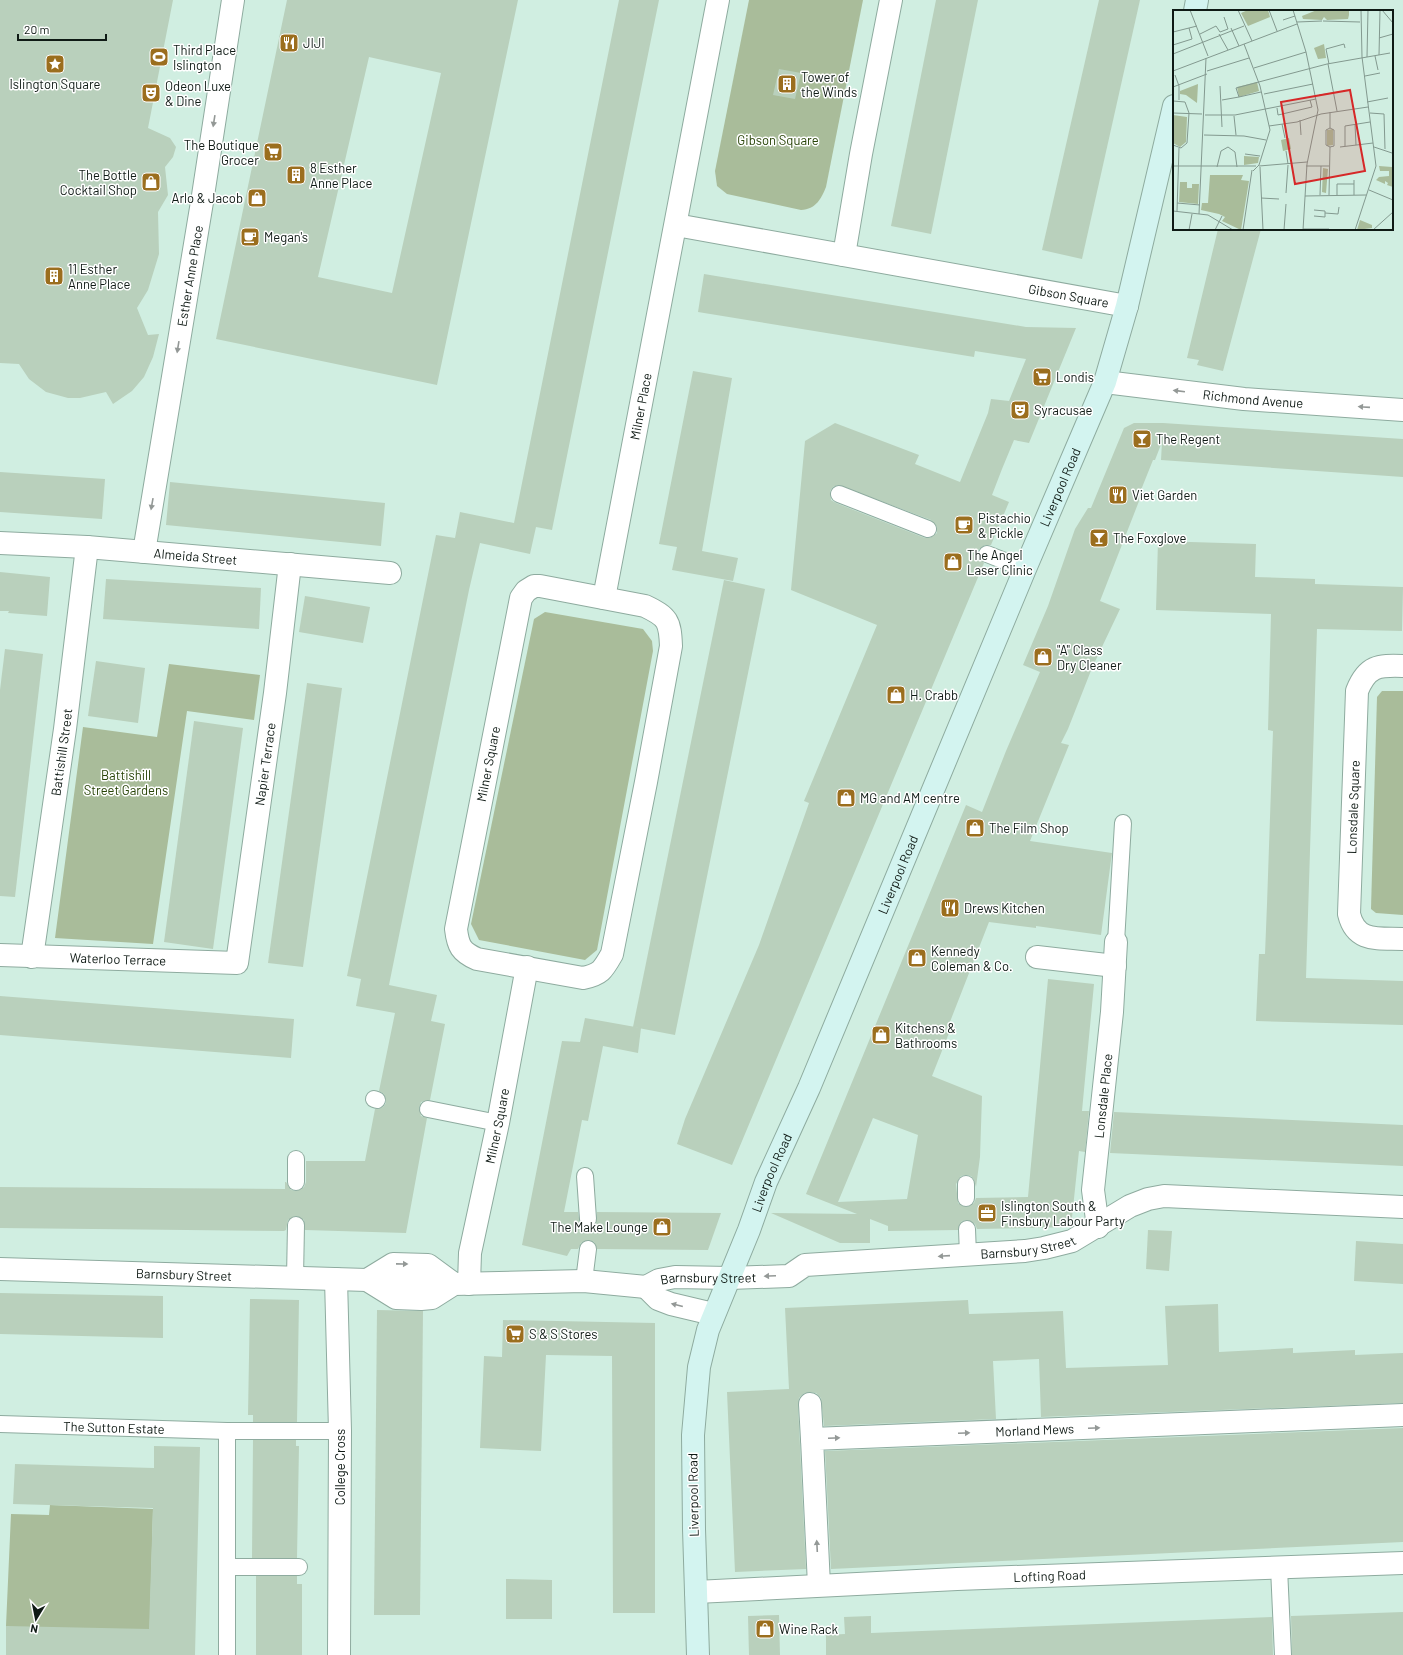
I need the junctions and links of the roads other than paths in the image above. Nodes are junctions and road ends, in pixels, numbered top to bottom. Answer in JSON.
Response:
{"nodes":[{"id":1,"x":233,"y":0,"type":"edge"},
{"id":2,"x":718,"y":0,"type":"edge"},
{"id":3,"x":891,"y":0,"type":"edge"},
{"id":4,"x":1197,"y":0,"type":"edge"},
{"id":5,"x":1195,"y":10,"type":"edge"},
{"id":6,"x":1173,"y":110,"type":"edge"},
{"id":7,"x":676,"y":225,"type":"junction"},
{"id":8,"x":844,"y":255,"type":"junction"},
{"id":9,"x":1128,"y":306,"type":"junction"},
{"id":10,"x":1104,"y":382,"type":"junction"},
{"id":11,"x":1403,"y":410,"type":"edge"},
{"id":12,"x":839,"y":494,"type":"dead end"},
{"id":13,"x":928,"y":529,"type":"dead end"},
{"id":14,"x":0,"y":543,"type":"edge"},
{"id":15,"x":87,"y":548,"type":"junction"},
{"id":16,"x":144,"y":552,"type":"junction"},
{"id":17,"x":988,"y":554,"type":"dead end"},
{"id":18,"x":290,"y":564,"type":"junction"},
{"id":19,"x":1025,"y":569,"type":"junction"},
{"id":20,"x":390,"y":573,"type":"dead end"},
{"id":21,"x":604,"y":598,"type":"junction"},
{"id":22,"x":1403,"y":666,"type":"edge"},
{"id":23,"x":1123,"y":823,"type":"dead end"},
{"id":24,"x":1403,"y":939,"type":"edge"},
{"id":25,"x":1116,"y":942,"type":"joint"},
{"id":26,"x":0,"y":955,"type":"edge"},
{"id":27,"x":32,"y":957,"type":"junction"},
{"id":28,"x":1037,"y":957,"type":"dead end"},
{"id":29,"x":237,"y":963,"type":"joint"},
{"id":30,"x":1115,"y":966,"type":"junction"},
{"id":31,"x":527,"y":967,"type":"junction"},
{"id":32,"x":428,"y":1110,"type":"dead end"},
{"id":33,"x":498,"y":1123,"type":"junction"},
{"id":34,"x":296,"y":1159,"type":"dead end"},
{"id":35,"x":585,"y":1176,"type":"dead end"},
{"id":36,"x":296,"y":1182,"type":"dead end"},
{"id":37,"x":1403,"y":1207,"type":"edge"},
{"id":38,"x":588,"y":1220,"type":"dead end"},
{"id":39,"x":296,"y":1225,"type":"dead end"},
{"id":40,"x":1098,"y":1227,"type":"junction"},
{"id":41,"x":967,"y":1229,"type":"dead end"},
{"id":42,"x":588,"y":1249,"type":"dead end"},
{"id":43,"x":968,"y":1255,"type":"junction"},
{"id":44,"x":0,"y":1269,"type":"edge"},
{"id":45,"x":295,"y":1278,"type":"junction"},
{"id":46,"x":729,"y":1278,"type":"junction"},
{"id":47,"x":336,"y":1279,"type":"junction"},
{"id":48,"x":367,"y":1280,"type":"junction"},
{"id":49,"x":584,"y":1281,"type":"junction"},
{"id":50,"x":462,"y":1284,"type":"junction"},
{"id":51,"x":646,"y":1287,"type":"junction"},
{"id":52,"x":713,"y":1314,"type":"junction"},
{"id":53,"x":810,"y":1404,"type":"dead end"},
{"id":54,"x":1403,"y":1415,"type":"edge"},
{"id":55,"x":0,"y":1424,"type":"edge"},
{"id":56,"x":227,"y":1431,"type":"junction"},
{"id":57,"x":340,"y":1431,"type":"junction"},
{"id":58,"x":812,"y":1439,"type":"junction"},
{"id":59,"x":1403,"y":1563,"type":"edge"},
{"id":60,"x":228,"y":1567,"type":"junction"},
{"id":61,"x":299,"y":1567,"type":"dead end"},
{"id":62,"x":1279,"y":1568,"type":"junction"},
{"id":63,"x":819,"y":1585,"type":"junction"},
{"id":64,"x":696,"y":1592,"type":"junction"},
{"id":65,"x":227,"y":1655,"type":"edge"},
{"id":66,"x":339,"y":1655,"type":"edge"},
{"id":67,"x":698,"y":1655,"type":"edge"},
{"id":68,"x":1283,"y":1655,"type":"edge"}],
"edges":[{"from":1,"to":16,"type":"street","name":"Esther Anne Place","one_way":true},
{"from":2,"to":7,"type":"street"},
{"from":3,"to":8,"type":"street"},
{"from":4,"to":5,"type":"main road"},
{"from":6,"to":9,"type":"main road","name":"Liverpool Road"},
{"from":7,"to":8,"type":"street","name":"Gibson Square"},
{"from":7,"to":21,"type":"street","name":"Milner Place"},
{"from":8,"to":9,"type":"street","name":"Gibson Square"},
{"from":9,"to":10,"type":"main road","name":"Liverpool Road"},
{"from":11,"to":10,"type":"street","name":"Richmond Avenue","one_way":true},
{"from":10,"to":19,"type":"main road","name":"Liverpool Road"},
{"from":12,"to":13,"type":"lane"},
{"from":14,"to":15,"type":"street","name":"Almeida Street"},
{"from":15,"to":16,"type":"street","name":"Almeida Street"},
{"from":15,"to":27,"type":"street","name":"Battishill Street"},
{"from":16,"to":18,"type":"street","name":"Almeida Street"},
{"from":17,"to":19,"type":"lane"},
{"from":18,"to":20,"type":"street","name":"Almeida Street"},
{"from":18,"to":29,"type":"street","name":"Napier Terrace"},
{"from":19,"to":46,"type":"main road","name":"Liverpool Road"},
{"from":21,"to":31,"type":"street","name":"Milner Square"},
{"from":21,"to":31,"type":"street","name":"Milner Square"},
{"from":22,"to":24,"type":"street","name":"Lonsdale Square"},
{"from":23,"to":25,"type":"lane"},
{"from":25,"to":30,"type":"street","name":"Lonsdale Place"},
{"from":26,"to":27,"type":"street","name":"Waterloo Terrace"},
{"from":27,"to":29,"type":"street","name":"Waterloo Terrace"},
{"from":28,"to":30,"type":"street"},
{"from":30,"to":40,"type":"street","name":"Lonsdale Place"},
{"from":31,"to":33,"type":"street","name":"Milner Square"},
{"from":32,"to":33,"type":"lane"},
{"from":33,"to":50,"type":"street","name":"Milner Square"},
{"from":34,"to":36,"type":"lane"},
{"from":35,"to":38,"type":"lane"},
{"from":37,"to":40,"type":"street","name":"Barnsbury Street"},
{"from":39,"to":45,"type":"lane"},
{"from":40,"to":43,"type":"street","name":"Barnsbury Street"},
{"from":41,"to":43,"type":"lane"},
{"from":42,"to":49,"type":"lane"},
{"from":43,"to":46,"type":"street","name":"Barnsbury Street","one_way":true},
{"from":44,"to":45,"type":"street","name":"Barnsbury Street"},
{"from":45,"to":47,"type":"street","name":"Barnsbury Street"},
{"from":46,"to":51,"type":"street","name":"Barnsbury Street"},
{"from":46,"to":52,"type":"main road","name":"Liverpool Road"},
{"from":47,"to":48,"type":"street","name":"Barnsbury Street"},
{"from":47,"to":57,"type":"street","name":"College Cross"},
{"from":48,"to":50,"type":"street","name":"Barnsbury Street"},
{"from":48,"to":50,"type":"street"},
{"from":49,"to":50,"type":"street","name":"Barnsbury Street"},
{"from":49,"to":51,"type":"street","name":"Barnsbury Street"},
{"from":52,"to":51,"type":"street","name":"Barnsbury Street","one_way":true},
{"from":52,"to":64,"type":"main road","name":"Liverpool Road"},
{"from":53,"to":58,"type":"street"},
{"from":58,"to":54,"type":"street","name":"Morland Mews","one_way":true},
{"from":55,"to":56,"type":"lane","name":"The Sutton Estate"},
{"from":56,"to":57,"type":"lane","name":"The Sutton Estate"},
{"from":56,"to":60,"type":"lane"},
{"from":57,"to":66,"type":"street","name":"College Cross"},
{"from":63,"to":58,"type":"street","one_way":true},
{"from":59,"to":62,"type":"street","name":"Lofting Road"},
{"from":60,"to":61,"type":"lane"},
{"from":60,"to":65,"type":"lane"},
{"from":62,"to":63,"type":"street","name":"Lofting Road"},
{"from":62,"to":68,"type":"lane"},
{"from":63,"to":64,"type":"street","name":"Lofting Road"},
{"from":64,"to":67,"type":"main road","name":"Liverpool Road"}]}
